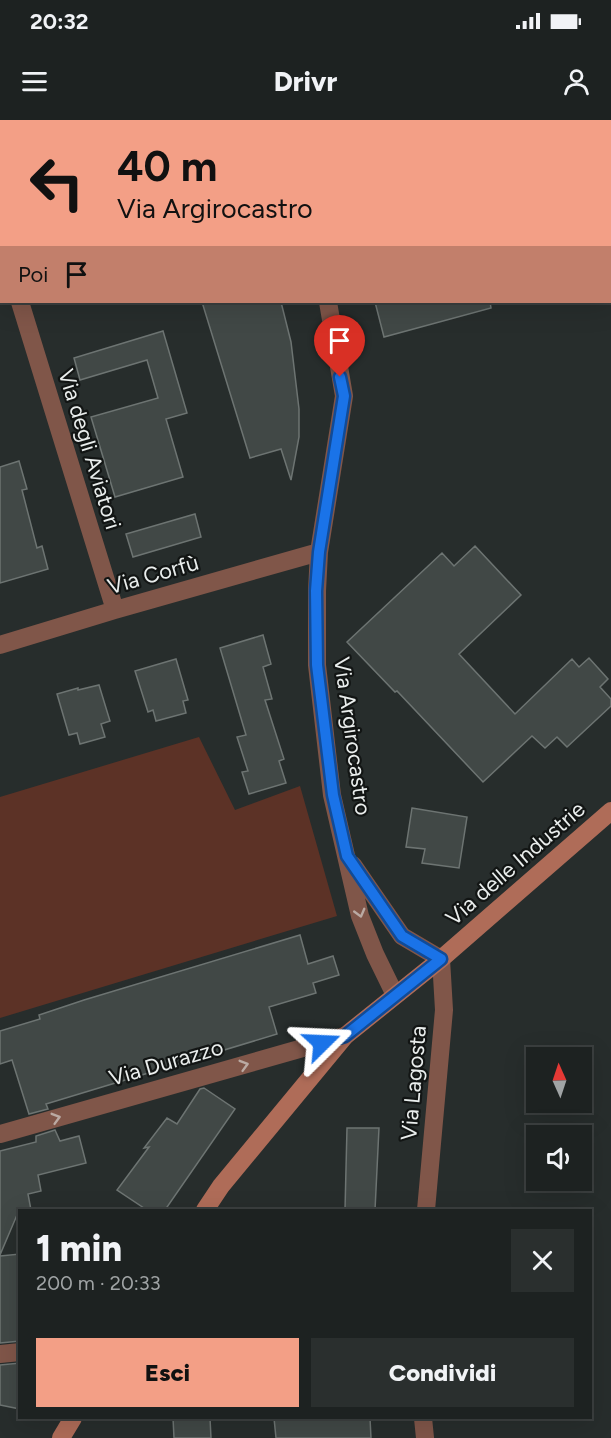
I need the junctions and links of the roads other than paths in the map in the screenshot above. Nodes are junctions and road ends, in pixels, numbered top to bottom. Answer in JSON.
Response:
{"nodes":[{"id":1,"x":20,"y":303,"type":"edge"},
{"id":2,"x":328,"y":303,"type":"edge"},
{"id":3,"x":319,"y":552,"type":"junction"},
{"id":4,"x":115,"y":610,"type":"junction"},
{"id":5,"x":0,"y":645,"type":"edge"},
{"id":6,"x":611,"y":811,"type":"edge"},
{"id":7,"x":347,"y":856,"type":"junction"},
{"id":8,"x":441,"y":959,"type":"junction"},
{"id":9,"x":395,"y":995,"type":"junction"},
{"id":10,"x":345,"y":1036,"type":"junction"},
{"id":11,"x":0,"y":1134,"type":"edge"},
{"id":12,"x":206,"y":1209,"type":"edge"},
{"id":13,"x":426,"y":1209,"type":"edge"},
{"id":14,"x":18,"y":1352,"type":"edge"},
{"id":15,"x":0,"y":1354,"type":"edge"},
{"id":16,"x":72,"y":1419,"type":"edge"},
{"id":17,"x":423,"y":1419,"type":"edge"},
{"id":18,"x":63,"y":1437,"type":"edge"},
{"id":19,"x":425,"y":1438,"type":"edge"}],
"edges":[{"from":1,"to":4,"type":"street","name":"Via degli Aviatori"},
{"from":2,"to":3,"type":"street","name":"Via Argirocastro"},
{"from":3,"to":4,"type":"street","name":"Via Corfù"},
{"from":3,"to":7,"type":"street","name":"Via Argirocastro"},
{"from":4,"to":5,"type":"street","name":"Via Corfù"},
{"from":6,"to":8,"type":"street","name":"Via delle Industrie"},
{"from":7,"to":8,"type":"street","name":"Via Argirocastro"},
{"from":7,"to":9,"type":"street","name":"Via Argirocastro","one_way":true},
{"from":8,"to":9,"type":"street","name":"Via delle Industrie"},
{"from":8,"to":13,"type":"street","name":"Via Lagosta"},
{"from":9,"to":10,"type":"street","name":"Via delle Industrie"},
{"from":11,"to":10,"type":"street","name":"Via Durazzo","one_way":true},
{"from":10,"to":12,"type":"street","name":"Via delle Industrie"},
{"from":14,"to":15,"type":"street"},
{"from":16,"to":18,"type":"street"},
{"from":17,"to":19,"type":"street"}]}
